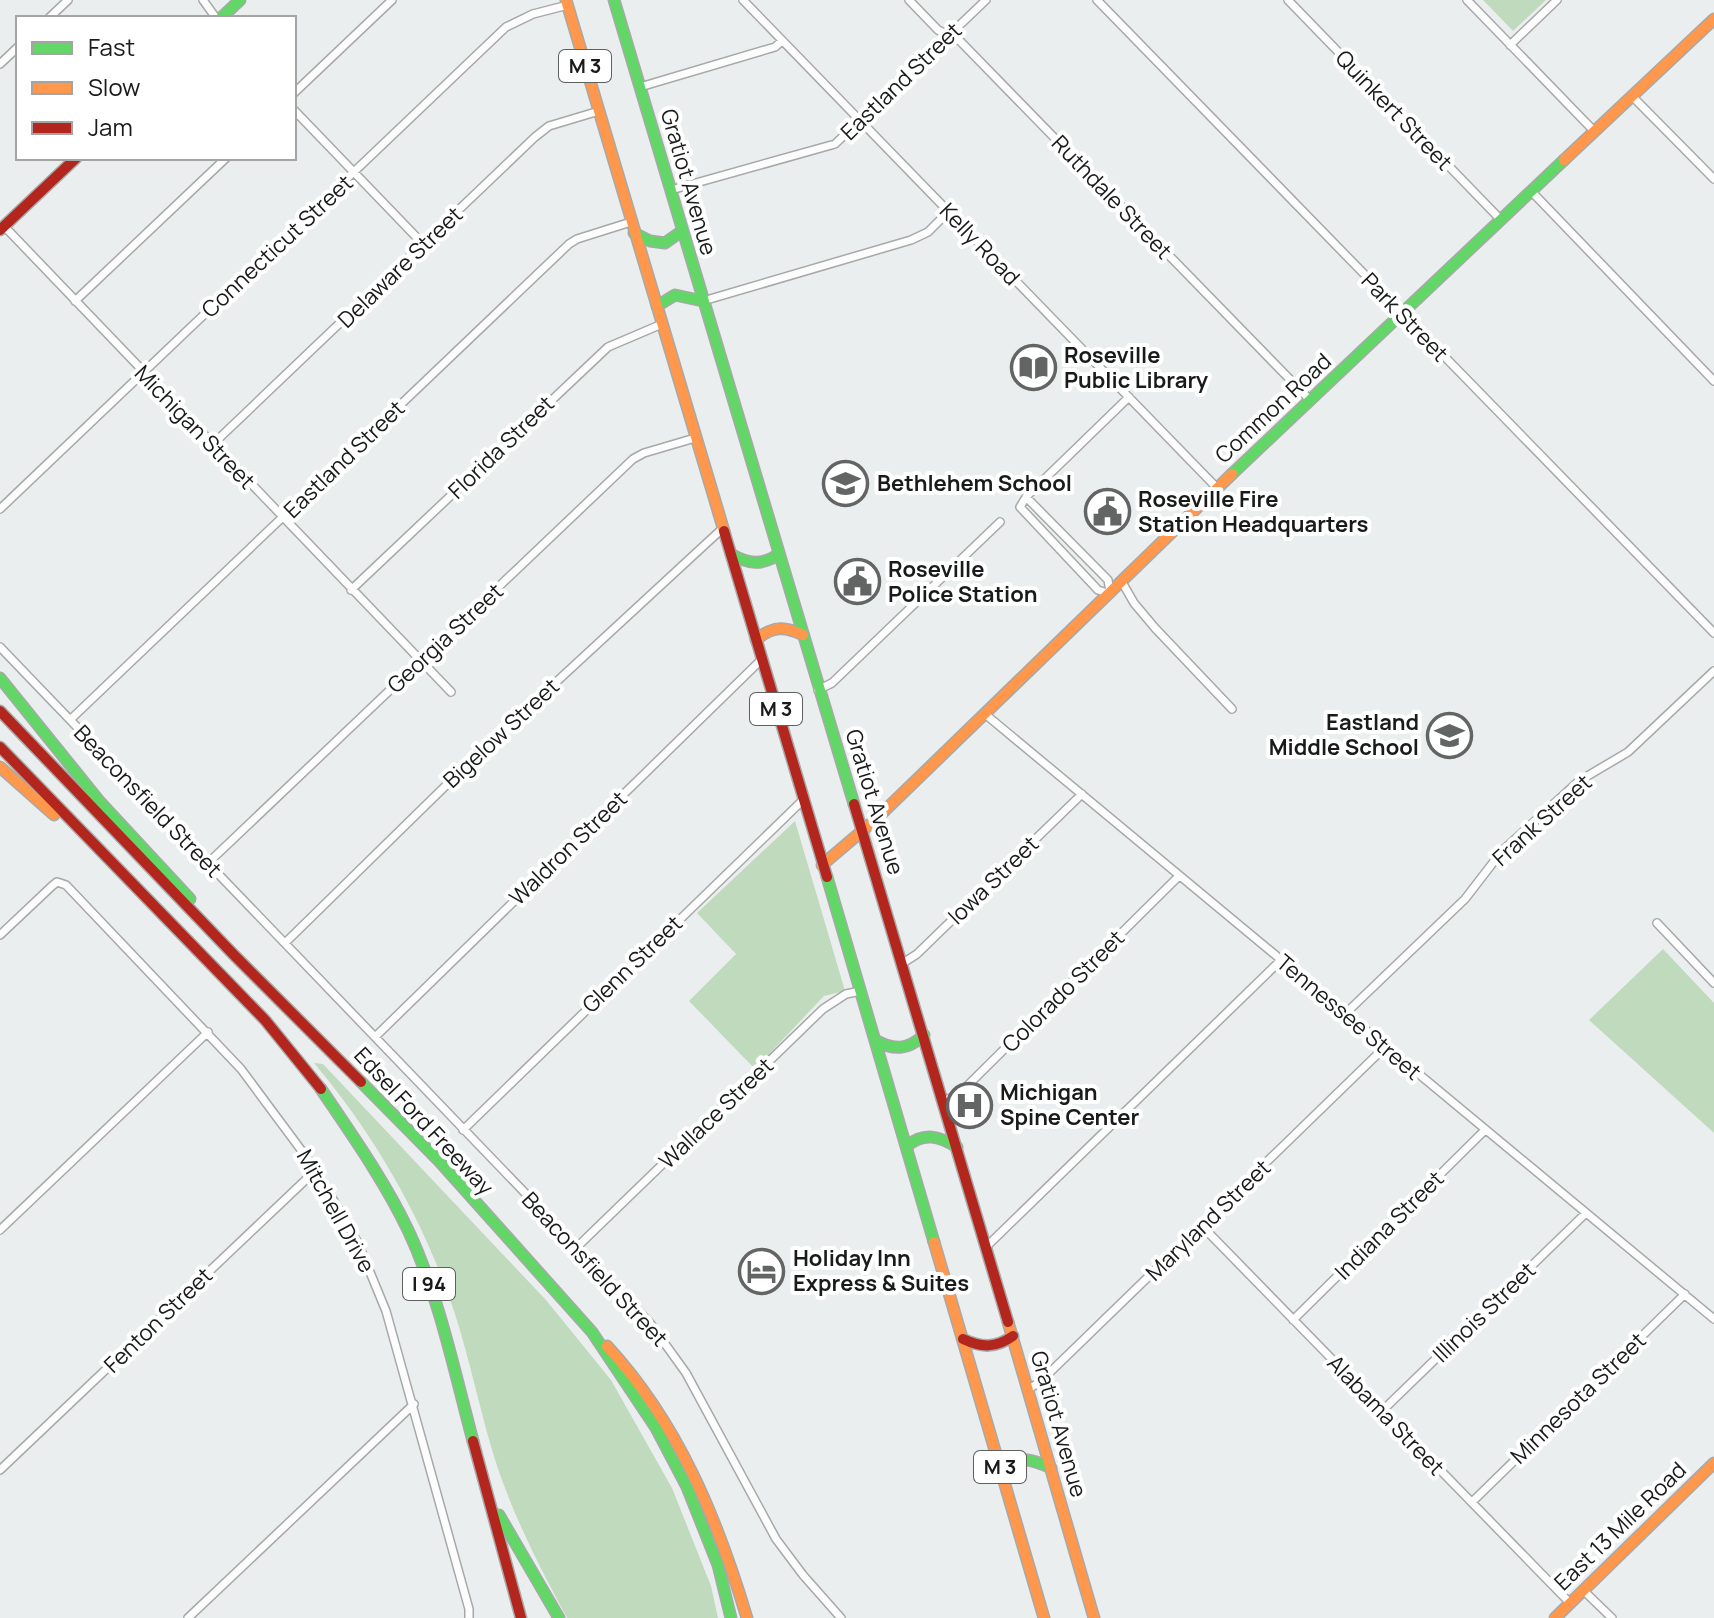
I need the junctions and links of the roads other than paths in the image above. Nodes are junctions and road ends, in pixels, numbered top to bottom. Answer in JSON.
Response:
{"nodes":[{"id":1,"x":68,"y":0,"type":"edge"},
{"id":2,"x":203,"y":0,"type":"edge"},
{"id":3,"x":240,"y":0,"type":"edge"},
{"id":4,"x":392,"y":0,"type":"edge"},
{"id":5,"x":614,"y":0,"type":"edge"},
{"id":6,"x":743,"y":0,"type":"edge"},
{"id":7,"x":909,"y":0,"type":"edge"},
{"id":8,"x":986,"y":0,"type":"edge"},
{"id":9,"x":1097,"y":0,"type":"edge"},
{"id":10,"x":1288,"y":0,"type":"edge"},
{"id":11,"x":1467,"y":0,"type":"edge"},
{"id":12,"x":1557,"y":0,"type":"edge"},
{"id":13,"x":567,"y":2,"type":"edge"},
{"id":14,"x":51,"y":16,"type":"edge"},
{"id":15,"x":216,"y":16,"type":"edge"},
{"id":16,"x":220,"y":16,"type":"edge"},
{"id":17,"x":1714,"y":19,"type":"edge"},
{"id":18,"x":949,"y":35,"type":"junction"},
{"id":19,"x":782,"y":41,"type":"junction"},
{"id":20,"x":1510,"y":45,"type":"junction"},
{"id":21,"x":16,"y":49,"type":"edge"},
{"id":22,"x":0,"y":64,"type":"edge"},
{"id":23,"x":640,"y":87,"type":"junction"},
{"id":24,"x":296,"y":91,"type":"edge"},
{"id":25,"x":1632,"y":96,"type":"junction"},
{"id":26,"x":599,"y":111,"type":"junction"},
{"id":27,"x":296,"y":112,"type":"edge"},
{"id":28,"x":859,"y":121,"type":"junction"},
{"id":29,"x":1594,"y":131,"type":"junction"},
{"id":30,"x":74,"y":160,"type":"edge"},
{"id":31,"x":224,"y":160,"type":"edge"},
{"id":32,"x":354,"y":173,"type":"junction"},
{"id":33,"x":1714,"y":179,"type":"edge"},
{"id":34,"x":671,"y":190,"type":"junction"},
{"id":35,"x":1532,"y":192,"type":"junction"},
{"id":36,"x":948,"y":212,"type":"junction"},
{"id":37,"x":1501,"y":220,"type":"junction"},
{"id":38,"x":2,"y":228,"type":"edge"},
{"id":39,"x":632,"y":228,"type":"junction"},
{"id":40,"x":682,"y":231,"type":"junction"},
{"id":41,"x":424,"y":245,"type":"junction"},
{"id":42,"x":75,"y":301,"type":"junction"},
{"id":43,"x":703,"y":301,"type":"junction"},
{"id":44,"x":657,"y":306,"type":"junction"},
{"id":45,"x":1402,"y":314,"type":"junction"},
{"id":46,"x":662,"y":324,"type":"junction"},
{"id":47,"x":144,"y":373,"type":"junction"},
{"id":48,"x":1714,"y":381,"type":"edge"},
{"id":49,"x":1129,"y":397,"type":"junction"},
{"id":50,"x":1310,"y":400,"type":"junction"},
{"id":51,"x":695,"y":438,"type":"junction"},
{"id":52,"x":212,"y":445,"type":"junction"},
{"id":53,"x":1217,"y":488,"type":"junction"},
{"id":54,"x":1026,"y":497,"type":"junction"},
{"id":55,"x":0,"y":509,"type":"edge"},
{"id":56,"x":282,"y":517,"type":"junction"},
{"id":57,"x":1000,"y":522,"type":"dead end"},
{"id":58,"x":723,"y":528,"type":"junction"},
{"id":59,"x":731,"y":554,"type":"junction"},
{"id":60,"x":779,"y":554,"type":"junction"},
{"id":61,"x":1122,"y":582,"type":"junction"},
{"id":62,"x":351,"y":590,"type":"junction"},
{"id":63,"x":1110,"y":594,"type":"junction"},
{"id":64,"x":1714,"y":633,"type":"edge"},
{"id":65,"x":803,"y":635,"type":"junction"},
{"id":66,"x":756,"y":640,"type":"junction"},
{"id":67,"x":0,"y":647,"type":"edge"},
{"id":68,"x":761,"y":660,"type":"junction"},
{"id":69,"x":420,"y":662,"type":"junction"},
{"id":70,"x":1714,"y":671,"type":"edge"},
{"id":71,"x":0,"y":678,"type":"edge"},
{"id":72,"x":818,"y":690,"type":"junction"},
{"id":73,"x":451,"y":692,"type":"dead end"},
{"id":74,"x":1232,"y":709,"type":"dead end"},
{"id":75,"x":0,"y":711,"type":"edge"},
{"id":76,"x":985,"y":714,"type":"junction"},
{"id":77,"x":71,"y":719,"type":"junction"},
{"id":78,"x":0,"y":747,"type":"edge"},
{"id":79,"x":0,"y":767,"type":"edge"},
{"id":80,"x":1082,"y":794,"type":"junction"},
{"id":81,"x":803,"y":800,"type":"junction"},
{"id":82,"x":864,"y":829,"type":"junction"},
{"id":83,"x":95,"y":847,"type":"junction"},
{"id":84,"x":208,"y":863,"type":"junction"},
{"id":85,"x":822,"y":865,"type":"junction"},
{"id":86,"x":1179,"y":876,"type":"junction"},
{"id":87,"x":1657,"y":923,"type":"dead end"},
{"id":88,"x":0,"y":935,"type":"edge"},
{"id":89,"x":285,"y":943,"type":"junction"},
{"id":90,"x":234,"y":955,"type":"junction"},
{"id":91,"x":1281,"y":960,"type":"junction"},
{"id":92,"x":903,"y":963,"type":"junction"},
{"id":93,"x":1714,"y":983,"type":"edge"},
{"id":94,"x":861,"y":991,"type":"junction"},
{"id":95,"x":1346,"y":1013,"type":"junction"},
{"id":96,"x":208,"y":1032,"type":"junction"},
{"id":97,"x":924,"y":1035,"type":"junction"},
{"id":98,"x":375,"y":1037,"type":"junction"},
{"id":99,"x":875,"y":1040,"type":"junction"},
{"id":100,"x":1385,"y":1047,"type":"junction"},
{"id":101,"x":943,"y":1101,"type":"junction"},
{"id":102,"x":463,"y":1130,"type":"junction"},
{"id":103,"x":1485,"y":1130,"type":"junction"},
{"id":104,"x":907,"y":1146,"type":"junction"},
{"id":105,"x":957,"y":1147,"type":"junction"},
{"id":106,"x":316,"y":1170,"type":"junction"},
{"id":107,"x":1586,"y":1213,"type":"junction"},
{"id":108,"x":1202,"y":1226,"type":"junction"},
{"id":109,"x":0,"y":1230,"type":"edge"},
{"id":110,"x":577,"y":1247,"type":"junction"},
{"id":111,"x":986,"y":1247,"type":"junction"},
{"id":112,"x":1685,"y":1294,"type":"junction"},
{"id":113,"x":1714,"y":1319,"type":"edge"},
{"id":114,"x":1293,"y":1320,"type":"junction"},
{"id":115,"x":592,"y":1332,"type":"junction"},
{"id":116,"x":1013,"y":1336,"type":"junction"},
{"id":117,"x":963,"y":1339,"type":"junction"},
{"id":118,"x":1028,"y":1390,"type":"junction"},
{"id":119,"x":414,"y":1404,"type":"junction"},
{"id":120,"x":1382,"y":1411,"type":"junction"},
{"id":121,"x":1714,"y":1463,"type":"edge"},
{"id":122,"x":1000,"y":1468,"type":"junction"},
{"id":123,"x":1051,"y":1468,"type":"junction"},
{"id":124,"x":0,"y":1470,"type":"edge"},
{"id":125,"x":489,"y":1499,"type":"junction"},
{"id":126,"x":1472,"y":1502,"type":"junction"},
{"id":127,"x":1583,"y":1590,"type":"junction"},
{"id":128,"x":1570,"y":1603,"type":"junction"},
{"id":129,"x":188,"y":1618,"type":"edge"},
{"id":130,"x":469,"y":1618,"type":"edge"},
{"id":131,"x":521,"y":1618,"type":"edge"},
{"id":132,"x":559,"y":1618,"type":"edge"},
{"id":133,"x":731,"y":1618,"type":"edge"},
{"id":134,"x":747,"y":1618,"type":"edge"},
{"id":135,"x":841,"y":1618,"type":"edge"},
{"id":136,"x":1044,"y":1618,"type":"edge"},
{"id":137,"x":1094,"y":1618,"type":"edge"},
{"id":138,"x":1555,"y":1618,"type":"edge"},
{"id":139,"x":1612,"y":1618,"type":"edge"}],
"edges":[{"from":1,"to":14,"type":"street"},
{"from":2,"to":15,"type":"street"},
{"from":3,"to":16,"type":"main road"},
{"from":4,"to":24,"type":"street"},
{"from":5,"to":23,"type":"main road","name":"Gratiot Avenue","number":"M 3"},
{"from":6,"to":19,"type":"street","name":"Kelly Road"},
{"from":7,"to":18,"type":"street","name":"Ruthdale Street"},
{"from":8,"to":18,"type":"street","name":"Eastland Street"},
{"from":9,"to":45,"type":"street","name":"Park Street"},
{"from":10,"to":37,"type":"street","name":"Quinkert Street"},
{"from":11,"to":20,"type":"street"},
{"from":12,"to":20,"type":"street"},
{"from":13,"to":26,"type":"main road","number":"M 3"},
{"from":13,"to":32,"type":"street","name":"Connecticut Street"},
{"from":17,"to":25,"type":"main road","name":"Common Road"},
{"from":18,"to":28,"type":"street","name":"Eastland Street"},
{"from":18,"to":50,"type":"street","name":"Ruthdale Street"},
{"from":19,"to":23,"type":"street"},
{"from":19,"to":28,"type":"street","name":"Kelly Road"},
{"from":20,"to":29,"type":"street"},
{"from":21,"to":22,"type":"street"},
{"from":23,"to":34,"type":"main road","name":"Gratiot Avenue","number":"M 3"},
{"from":25,"to":29,"type":"main road","name":"Common Road"},
{"from":25,"to":33,"type":"street"},
{"from":26,"to":39,"type":"main road","number":"M 3"},
{"from":26,"to":41,"type":"street","name":"Delaware Street"},
{"from":27,"to":32,"type":"street"},
{"from":28,"to":34,"type":"street","name":"Eastland Street"},
{"from":28,"to":36,"type":"street","name":"Kelly Road"},
{"from":29,"to":35,"type":"main road","name":"Common Road"},
{"from":30,"to":38,"type":"main road"},
{"from":31,"to":42,"type":"street"},
{"from":32,"to":41,"type":"street"},
{"from":32,"to":47,"type":"street","name":"Connecticut Street"},
{"from":34,"to":40,"type":"main road","name":"Gratiot Avenue","number":"M 3"},
{"from":35,"to":37,"type":"main road","name":"Common Road"},
{"from":35,"to":48,"type":"street"},
{"from":36,"to":43,"type":"street"},
{"from":36,"to":49,"type":"street","name":"Kelly Road"},
{"from":37,"to":45,"type":"main road","name":"Common Road"},
{"from":38,"to":42,"type":"street","name":"Michigan Street"},
{"from":39,"to":40,"type":"main road"},
{"from":39,"to":44,"type":"main road","number":"M 3"},
{"from":39,"to":56,"type":"street","name":"Eastland Street"},
{"from":40,"to":43,"type":"main road","name":"Gratiot Avenue","number":"M 3"},
{"from":41,"to":52,"type":"street","name":"Delaware Street"},
{"from":42,"to":47,"type":"street","name":"Michigan Street"},
{"from":43,"to":44,"type":"main road"},
{"from":43,"to":60,"type":"main road","name":"Gratiot Avenue","number":"M 3"},
{"from":44,"to":46,"type":"main road","number":"M 3"},
{"from":45,"to":50,"type":"main road","name":"Common Road"},
{"from":45,"to":64,"type":"street","name":"Park Street"},
{"from":46,"to":51,"type":"main road","number":"M 3"},
{"from":46,"to":62,"type":"street","name":"Florida Street"},
{"from":47,"to":52,"type":"street","name":"Michigan Street"},
{"from":47,"to":55,"type":"street","name":"Connecticut Street"},
{"from":49,"to":53,"type":"street","name":"Kelly Road"},
{"from":49,"to":54,"type":"street"},
{"from":50,"to":53,"type":"main road","name":"Common Road"},
{"from":51,"to":58,"type":"main road","number":"M 3"},
{"from":51,"to":69,"type":"street","name":"Georgia Street"},
{"from":52,"to":56,"type":"street","name":"Michigan Street"},
{"from":53,"to":61,"type":"main road","name":"Common Road"},
{"from":54,"to":63,"type":"street"},
{"from":54,"to":63,"type":"street"},
{"from":56,"to":62,"type":"street","name":"Michigan Street"},
{"from":56,"to":77,"type":"street","name":"Eastland Street"},
{"from":57,"to":72,"type":"street"},
{"from":58,"to":59,"type":"main road","number":"M 3"},
{"from":58,"to":89,"type":"street","name":"Bigelow Street"},
{"from":59,"to":60,"type":"main road"},
{"from":59,"to":66,"type":"main road","number":"M 3"},
{"from":60,"to":65,"type":"main road","name":"Gratiot Avenue","number":"M 3"},
{"from":61,"to":63,"type":"main road","name":"Common Road"},
{"from":61,"to":74,"type":"street"},
{"from":62,"to":69,"type":"street","name":"Michigan Street"},
{"from":63,"to":76,"type":"main road","name":"Common Road"},
{"from":65,"to":66,"type":"main road"},
{"from":65,"to":72,"type":"main road","name":"Gratiot Avenue","number":"M 3"},
{"from":66,"to":68,"type":"main road","number":"M 3"},
{"from":67,"to":77,"type":"street","name":"Beaconsfield Street"},
{"from":68,"to":81,"type":"main road","number":"M 3"},
{"from":68,"to":98,"type":"street","name":"Waldron Street"},
{"from":69,"to":73,"type":"street","name":"Michigan Street"},
{"from":69,"to":84,"type":"street","name":"Georgia Street"},
{"from":70,"to":95,"type":"street","name":"Frank Street"},
{"from":71,"to":90,"type":"main road"},
{"from":72,"to":82,"type":"main road","name":"Gratiot Avenue","number":"M 3"},
{"from":75,"to":90,"type":"main road","name":"Edsel Ford Freeway"},
{"from":76,"to":80,"type":"street","name":"Tennessee Street"},
{"from":76,"to":82,"type":"main road","name":"Common Road"},
{"from":77,"to":84,"type":"street","name":"Beaconsfield Street"},
{"from":78,"to":83,"type":"main road","number":"I 94"},
{"from":79,"to":83,"type":"main road"},
{"from":80,"to":86,"type":"street","name":"Tennessee Street"},
{"from":80,"to":92,"type":"street","name":"Iowa Street"},
{"from":81,"to":85,"type":"main road","number":"M 3"},
{"from":81,"to":102,"type":"street","name":"Glenn Street"},
{"from":82,"to":85,"type":"main road","name":"Common Road"},
{"from":82,"to":92,"type":"main road","name":"Gratiot Avenue","number":"M 3"},
{"from":83,"to":125,"type":"main road","number":"I 94"},
{"from":84,"to":89,"type":"street","name":"Beaconsfield Street"},
{"from":85,"to":94,"type":"main road","number":"M 3"},
{"from":86,"to":91,"type":"street","name":"Tennessee Street"},
{"from":86,"to":101,"type":"street","name":"Colorado Street"},
{"from":87,"to":93,"type":"street"},
{"from":88,"to":96,"type":"street","name":"Mitchell Drive"},
{"from":89,"to":98,"type":"street","name":"Beaconsfield Street"},
{"from":90,"to":115,"type":"main road","name":"Edsel Ford Freeway"},
{"from":91,"to":95,"type":"street","name":"Tennessee Street"},
{"from":91,"to":111,"type":"street"},
{"from":92,"to":97,"type":"main road","name":"Gratiot Avenue","number":"M 3"},
{"from":94,"to":99,"type":"main road","number":"M 3"},
{"from":94,"to":110,"type":"street","name":"Wallace Street"},
{"from":95,"to":100,"type":"street","name":"Tennessee Street"},
{"from":96,"to":106,"type":"street","name":"Mitchell Drive"},
{"from":96,"to":109,"type":"street"},
{"from":97,"to":99,"type":"main road"},
{"from":97,"to":101,"type":"main road","name":"Gratiot Avenue","number":"M 3"},
{"from":98,"to":102,"type":"street","name":"Beaconsfield Street"},
{"from":99,"to":104,"type":"main road","number":"M 3"},
{"from":100,"to":103,"type":"street","name":"Tennessee Street"},
{"from":100,"to":108,"type":"street","name":"Maryland Street"},
{"from":101,"to":105,"type":"main road","name":"Gratiot Avenue","number":"M 3"},
{"from":102,"to":110,"type":"street","name":"Beaconsfield Street"},
{"from":103,"to":107,"type":"street","name":"Tennessee Street"},
{"from":103,"to":114,"type":"street","name":"Indiana Street"},
{"from":104,"to":105,"type":"main road"},
{"from":104,"to":117,"type":"main road","number":"M 3"},
{"from":105,"to":111,"type":"main road","name":"Gratiot Avenue","number":"M 3"},
{"from":106,"to":119,"type":"street","name":"Mitchell Drive"},
{"from":106,"to":124,"type":"street","name":"Fenton Street"},
{"from":107,"to":112,"type":"street","name":"Tennessee Street"},
{"from":107,"to":120,"type":"street","name":"Illinois Street"},
{"from":108,"to":114,"type":"street","name":"Alabama Street"},
{"from":108,"to":118,"type":"street","name":"Maryland Street"},
{"from":110,"to":135,"type":"street","name":"Beaconsfield Street"},
{"from":111,"to":116,"type":"main road","name":"Gratiot Avenue","number":"M 3"},
{"from":112,"to":113,"type":"street","name":"Tennessee Street"},
{"from":112,"to":126,"type":"street","name":"Minnesota Street"},
{"from":114,"to":120,"type":"street","name":"Alabama Street"},
{"from":115,"to":133,"type":"main road","name":"Edsel Ford Freeway"},
{"from":115,"to":134,"type":"main road"},
{"from":116,"to":117,"type":"main road"},
{"from":116,"to":118,"type":"main road","name":"Gratiot Avenue","number":"M 3"},
{"from":117,"to":122,"type":"main road","number":"M 3"},
{"from":118,"to":123,"type":"main road","name":"Gratiot Avenue","number":"M 3"},
{"from":119,"to":129,"type":"street"},
{"from":119,"to":130,"type":"street","name":"Mitchell Drive"},
{"from":120,"to":126,"type":"street","name":"Alabama Street"},
{"from":121,"to":127,"type":"main road","name":"East 13 Mile Road"},
{"from":122,"to":123,"type":"main road"},
{"from":122,"to":136,"type":"main road","number":"M 3"},
{"from":123,"to":137,"type":"main road","name":"Gratiot Avenue","number":"M 3"},
{"from":125,"to":131,"type":"main road","number":"I 94"},
{"from":125,"to":132,"type":"main road"},
{"from":126,"to":128,"type":"street","name":"Alabama Street"},
{"from":127,"to":128,"type":"main road","name":"East 13 Mile Road"},
{"from":127,"to":139,"type":"street"},
{"from":128,"to":138,"type":"main road","name":"East 13 Mile Road"}]}
